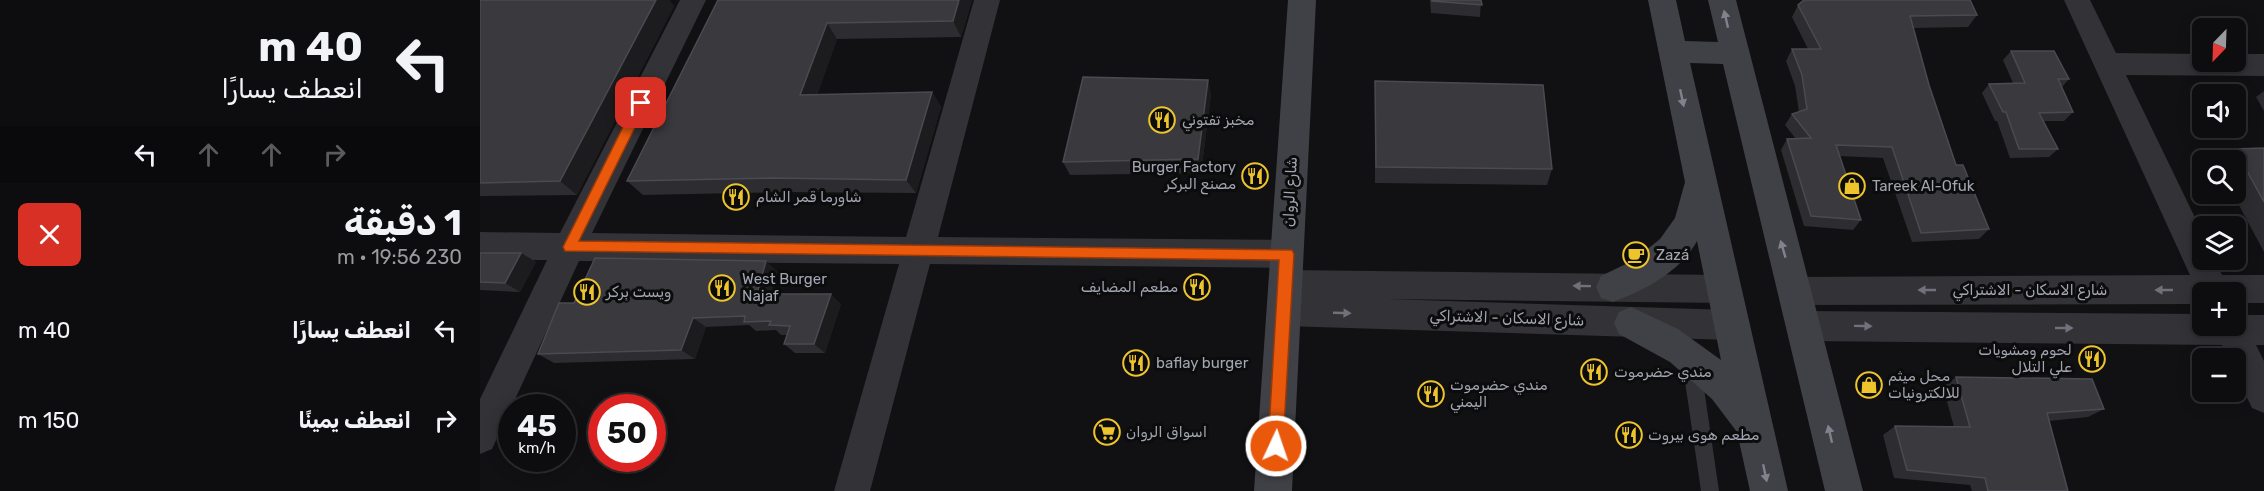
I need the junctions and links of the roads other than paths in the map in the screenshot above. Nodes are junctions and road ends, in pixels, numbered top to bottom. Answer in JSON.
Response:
{"nodes":[{"id":1,"x":693,"y":0,"type":"edge"},
{"id":2,"x":987,"y":0,"type":"edge"},
{"id":3,"x":1302,"y":0,"type":"edge"},
{"id":4,"x":1662,"y":0,"type":"edge"},
{"id":5,"x":1722,"y":0,"type":"edge"},
{"id":6,"x":2077,"y":0,"type":"edge"},
{"id":7,"x":1673,"y":52,"type":"junction"},
{"id":8,"x":1734,"y":53,"type":"junction"},
{"id":9,"x":2108,"y":64,"type":"junction"},
{"id":10,"x":2264,"y":65,"type":"edge"},
{"id":11,"x":1699,"y":180,"type":"junction"},
{"id":12,"x":480,"y":246,"type":"edge"},
{"id":13,"x":569,"y":247,"type":"junction"},
{"id":14,"x":918,"y":250,"type":"junction"},
{"id":15,"x":2209,"y":282,"type":"edge"},
{"id":16,"x":1285,"y":283,"type":"junction"},
{"id":17,"x":1613,"y":287,"type":"junction"},
{"id":18,"x":1724,"y":289,"type":"junction"},
{"id":19,"x":2192,"y":289,"type":"edge"},
{"id":20,"x":2246,"y":290,"type":"edge"},
{"id":21,"x":2264,"y":290,"type":"edge"},
{"id":22,"x":1795,"y":291,"type":"junction"},
{"id":23,"x":1632,"y":323,"type":"junction"},
{"id":24,"x":1731,"y":326,"type":"junction"},
{"id":25,"x":1804,"y":326,"type":"junction"},
{"id":26,"x":2248,"y":330,"type":"edge"},
{"id":27,"x":1690,"y":354,"type":"junction"},
{"id":28,"x":2264,"y":397,"type":"edge"},
{"id":29,"x":1756,"y":432,"type":"junction"},
{"id":30,"x":480,"y":436,"type":"edge"},
{"id":31,"x":852,"y":491,"type":"edge"},
{"id":32,"x":1273,"y":491,"type":"edge"},
{"id":33,"x":1710,"y":491,"type":"edge"},
{"id":34,"x":1769,"y":491,"type":"edge"},
{"id":35,"x":1844,"y":491,"type":"edge"}],
"edges":[{"from":1,"to":13,"type":"street"},
{"from":2,"to":14,"type":"street"},
{"from":3,"to":16,"type":"main road","name":"شارع الروان"},
{"from":4,"to":7,"type":"main road"},
{"from":8,"to":5,"type":"main road","one_way":true},
{"from":6,"to":9,"type":"street"},
{"from":7,"to":8,"type":"main road"},
{"from":7,"to":11,"type":"main road","one_way":true},
{"from":22,"to":8,"type":"main road","one_way":true},
{"from":9,"to":10,"type":"street"},
{"from":9,"to":15,"type":"street"},
{"from":11,"to":17,"type":"main road"},
{"from":11,"to":18,"type":"main road"},
{"from":12,"to":13,"type":"street"},
{"from":13,"to":14,"type":"street"},
{"from":13,"to":30,"type":"street"},
{"from":14,"to":16,"type":"street"},
{"from":14,"to":31,"type":"street"},
{"from":17,"to":16,"type":"street","name":"شارع الاسكان - الاشتراكي","one_way":true},
{"from":16,"to":23,"type":"street","name":"شارع الاسكان - الاشتراكي","one_way":true},
{"from":16,"to":32,"type":"main road","name":"شارع الروان"},
{"from":17,"to":18,"type":"street","name":"شارع الاسكان - الاشتراكي"},
{"from":18,"to":24,"type":"main road"},
{"from":19,"to":22,"type":"street","name":"شارع الاسكان - الاشتراكي","one_way":true},
{"from":20,"to":21,"type":"street","name":"شارع الاسكان - الاشتراكي"},
{"from":22,"to":25,"type":"main road"},
{"from":23,"to":24,"type":"street","name":"شارع الاسكان - الاشتراكي"},
{"from":23,"to":27,"type":"main road"},
{"from":24,"to":29,"type":"main road"},
{"from":25,"to":26,"type":"street","one_way":true},
{"from":35,"to":25,"type":"main road","one_way":true},
{"from":26,"to":28,"type":"street"},
{"from":27,"to":29,"type":"main road"},
{"from":27,"to":33,"type":"lane"},
{"from":29,"to":34,"type":"main road","one_way":true}]}
